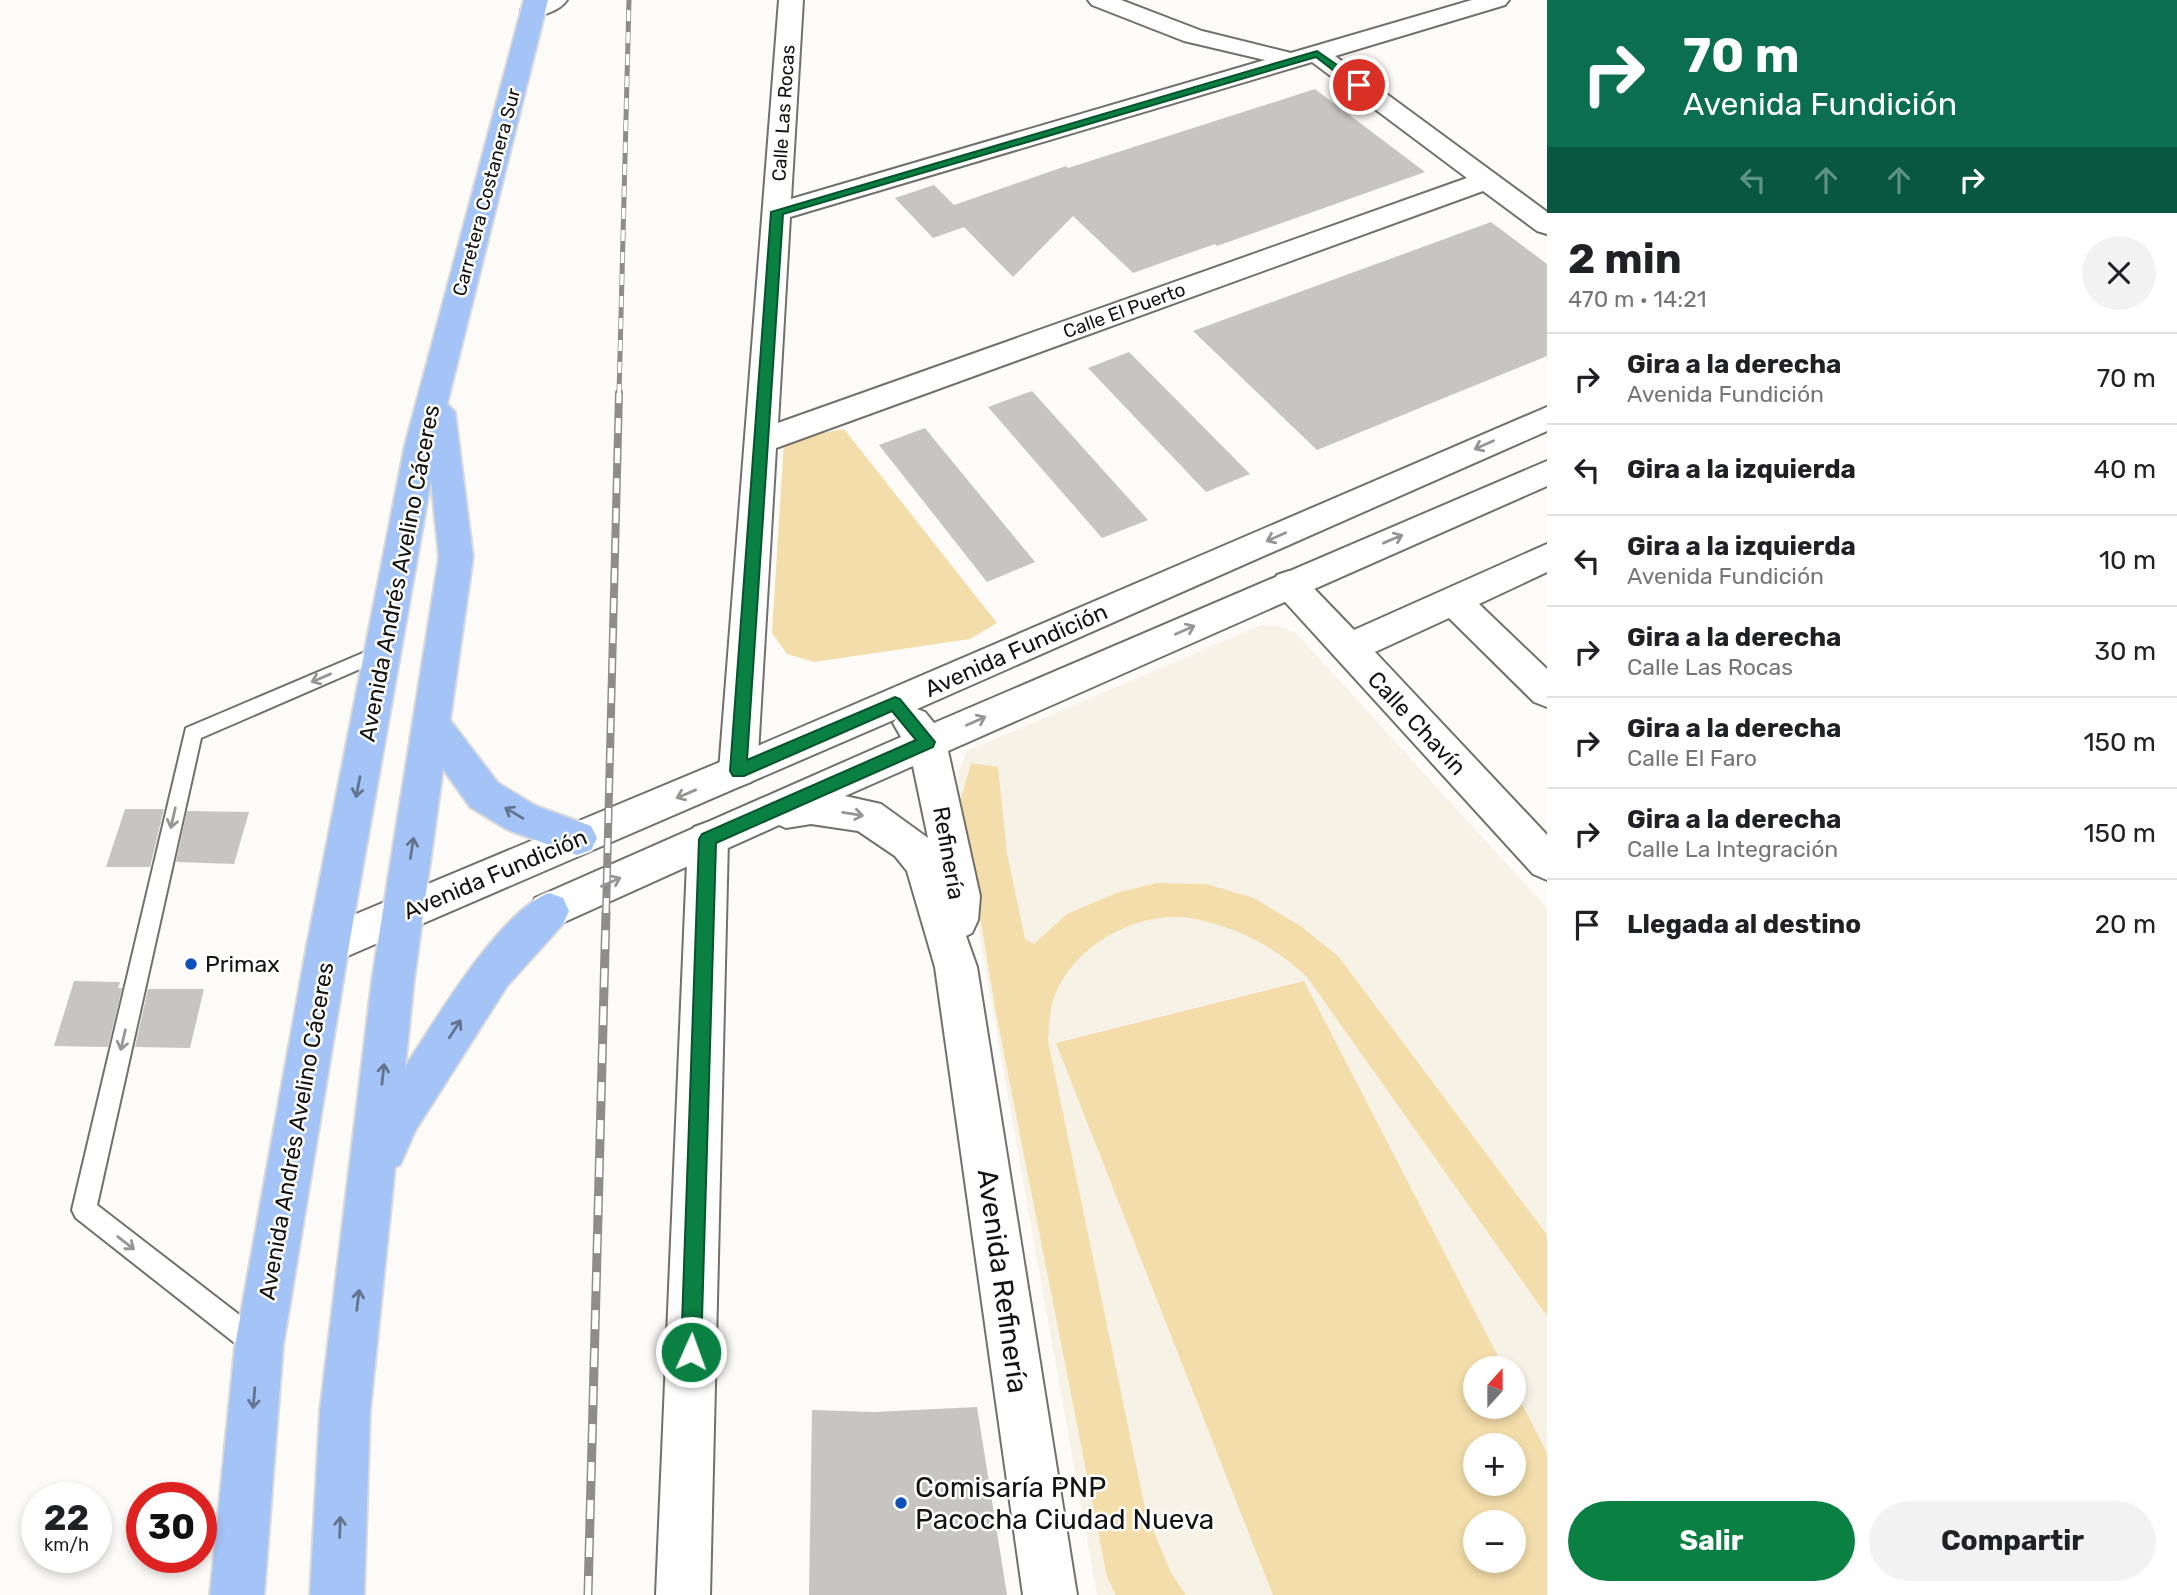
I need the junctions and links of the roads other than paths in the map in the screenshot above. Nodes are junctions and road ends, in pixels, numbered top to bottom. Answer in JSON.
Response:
{"nodes":[{"id":1,"x":790,"y":0,"type":"edge"},
{"id":2,"x":1100,"y":0,"type":"edge"},
{"id":3,"x":1497,"y":0,"type":"edge"},
{"id":4,"x":541,"y":3,"type":"edge"},
{"id":5,"x":1317,"y":54,"type":"junction"},
{"id":6,"x":1289,"y":61,"type":"junction"},
{"id":7,"x":1485,"y":181,"type":"junction"},
{"id":8,"x":777,"y":212,"type":"junction"},
{"id":9,"x":1547,"y":225,"type":"edge"},
{"id":10,"x":435,"y":383,"type":"junction"},
{"id":11,"x":1547,"y":418,"type":"edge"},
{"id":12,"x":762,"y":440,"type":"junction"},
{"id":13,"x":1547,"y":473,"type":"edge"},
{"id":14,"x":1547,"y":557,"type":"edge"},
{"id":15,"x":1289,"y":584,"type":"junction"},
{"id":16,"x":1453,"y":600,"type":"junction"},
{"id":17,"x":1348,"y":649,"type":"junction"},
{"id":18,"x":384,"y":651,"type":"junction"},
{"id":19,"x":1547,"y":692,"type":"edge"},
{"id":20,"x":895,"y":703,"type":"junction"},
{"id":21,"x":431,"y":722,"type":"junction"},
{"id":22,"x":928,"y":742,"type":"junction"},
{"id":23,"x":738,"y":771,"type":"junction"},
{"id":24,"x":761,"y":815,"type":"junction"},
{"id":25,"x":577,"y":838,"type":"junction"},
{"id":26,"x":708,"y":839,"type":"junction"},
{"id":27,"x":1547,"y":862,"type":"edge"},
{"id":28,"x":549,"y":911,"type":"joint"},
{"id":29,"x":402,"y":913,"type":"junction"},
{"id":30,"x":328,"y":945,"type":"junction"},
{"id":31,"x":956,"y":967,"type":"junction"},
{"id":32,"x":372,"y":1173,"type":"junction"},
{"id":33,"x":258,"y":1346,"type":"junction"},
{"id":34,"x":237,"y":1595,"type":"edge"},
{"id":35,"x":337,"y":1595,"type":"edge"},
{"id":36,"x":683,"y":1595,"type":"edge"},
{"id":37,"x":1050,"y":1595,"type":"edge"}],
"edges":[{"from":1,"to":8,"type":"street","name":"Calle Las Rocas"},
{"from":2,"to":6,"type":"street"},
{"from":3,"to":5,"type":"street"},
{"from":4,"to":10,"type":"highway","name":"Carretera Costanera Sur"},
{"from":5,"to":6,"type":"street"},
{"from":5,"to":7,"type":"street"},
{"from":6,"to":8,"type":"street"},
{"from":7,"to":9,"type":"street"},
{"from":7,"to":12,"type":"street","name":"Calle El Puerto"},
{"from":8,"to":12,"type":"street","name":"Calle Las Rocas"},
{"from":10,"to":18,"type":"highway","name":"Avenida Andrés Avelino Cáceres"},
{"from":10,"to":21,"type":"highway","name":"Avenida Andrés Avelino Cáceres"},
{"from":11,"to":20,"type":"street","name":"Avenida Fundición","one_way":true},
{"from":12,"to":23,"type":"street","name":"Calle Las Rocas"},
{"from":15,"to":13,"type":"street","one_way":true},
{"from":14,"to":16,"type":"street"},
{"from":15,"to":17,"type":"street","name":"Calle Chavín"},
{"from":22,"to":15,"type":"street","one_way":true},
{"from":16,"to":17,"type":"street"},
{"from":16,"to":19,"type":"street"},
{"from":17,"to":27,"type":"street","name":"Calle Chavín"},
{"from":18,"to":30,"type":"highway","name":"Avenida Andrés Avelino Cáceres","one_way":true},
{"from":18,"to":33,"type":"lane","one_way":true},
{"from":20,"to":22,"type":"street"},
{"from":20,"to":23,"type":"street","name":"Avenida Fundición"},
{"from":25,"to":21,"type":"highway","one_way":true},
{"from":29,"to":21,"type":"highway","name":"Avenida Andrés Avelino Cáceres","one_way":true},
{"from":22,"to":24,"type":"street"},
{"from":22,"to":31,"type":"street","name":"Refinería"},
{"from":23,"to":25,"type":"street","name":"Avenida Fundición","one_way":true},
{"from":24,"to":26,"type":"street"},
{"from":24,"to":31,"type":"street","name":"Refinería","one_way":true},
{"from":25,"to":29,"type":"street","name":"Avenida Fundición"},
{"from":28,"to":26,"type":"street","one_way":true},
{"from":26,"to":36,"type":"street"},
{"from":32,"to":28,"type":"highway","one_way":true},
{"from":29,"to":30,"type":"street","name":"Avenida Fundición"},
{"from":32,"to":29,"type":"highway","name":"Avenida Andrés Avelino Cáceres","one_way":true},
{"from":30,"to":33,"type":"highway","name":"Avenida Andrés Avelino Cáceres"},
{"from":31,"to":37,"type":"street","name":"Avenida Refinería"},
{"from":35,"to":32,"type":"highway","name":"Avenida Andrés Avelino Cáceres","one_way":true},
{"from":33,"to":34,"type":"highway","name":"Avenida Andrés Avelino Cáceres","one_way":true}]}
